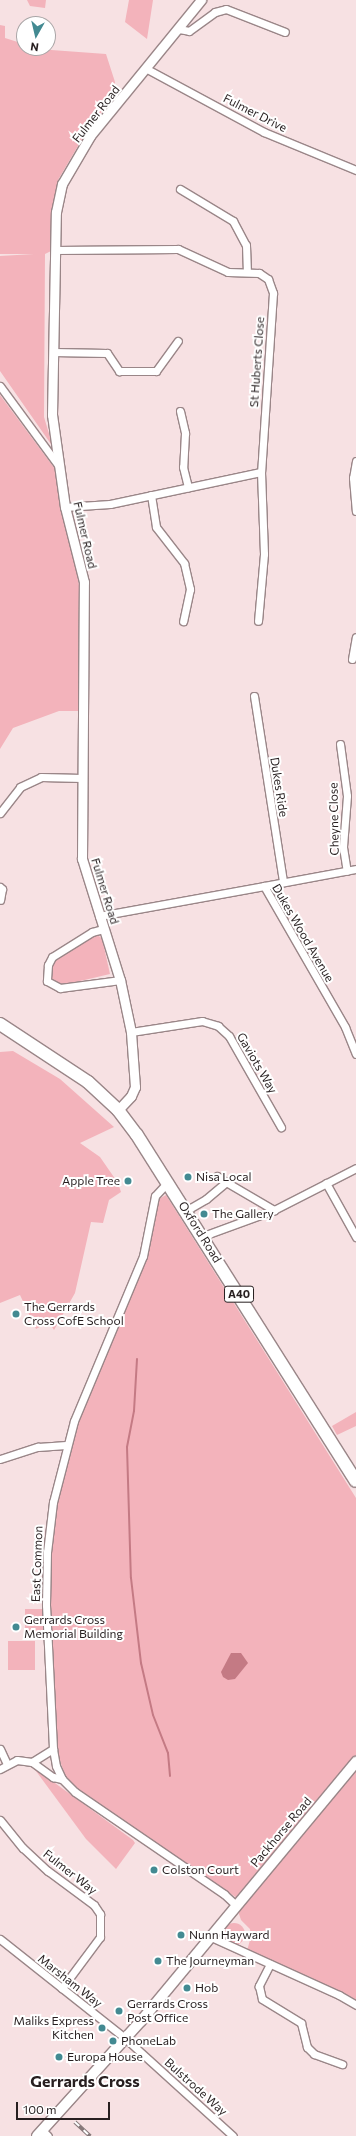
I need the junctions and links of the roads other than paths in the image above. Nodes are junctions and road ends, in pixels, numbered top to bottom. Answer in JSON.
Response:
{"nodes":[{"id":1,"x":201,"y":0,"type":"edge"},
{"id":2,"x":179,"y":30,"type":"junction"},
{"id":3,"x":285,"y":32,"type":"dead end"},
{"id":4,"x":147,"y":69,"type":"junction"},
{"id":5,"x":356,"y":170,"type":"edge"},
{"id":6,"x":180,"y":189,"type":"dead end"},
{"id":7,"x":55,"y":250,"type":"junction"},
{"id":8,"x":247,"y":272,"type":"junction"},
{"id":9,"x":178,"y":341,"type":"dead end"},
{"id":10,"x":53,"y":352,"type":"junction"},
{"id":11,"x":0,"y":386,"type":"edge"},
{"id":12,"x":180,"y":412,"type":"dead end"},
{"id":13,"x":356,"y":461,"type":"edge"},
{"id":14,"x":60,"y":467,"type":"junction"},
{"id":15,"x":261,"y":472,"type":"junction"},
{"id":16,"x":188,"y":486,"type":"junction"},
{"id":17,"x":151,"y":496,"type":"junction"},
{"id":18,"x":65,"y":507,"type":"junction"},
{"id":19,"x":356,"y":511,"type":"edge"},
{"id":20,"x":258,"y":621,"type":"dead end"},
{"id":21,"x":183,"y":622,"type":"dead end"},
{"id":22,"x":356,"y":637,"type":"edge"},
{"id":23,"x":352,"y":659,"type":"dead end"},
{"id":24,"x":254,"y":696,"type":"dead end"},
{"id":25,"x":340,"y":744,"type":"dead end"},
{"id":26,"x":82,"y":778,"type":"junction"},
{"id":27,"x":0,"y":813,"type":"edge"},
{"id":28,"x":356,"y":869,"type":"edge"},
{"id":29,"x":347,"y":870,"type":"junction"},
{"id":30,"x":283,"y":882,"type":"junction"},
{"id":31,"x":264,"y":886,"type":"junction"},
{"id":32,"x":0,"y":887,"type":"edge"},
{"id":33,"x":0,"y":900,"type":"edge"},
{"id":34,"x":99,"y":916,"type":"junction"},
{"id":35,"x":103,"y":929,"type":"junction"},
{"id":36,"x":120,"y":980,"type":"junction"},
{"id":37,"x":0,"y":1024,"type":"edge"},
{"id":38,"x":131,"y":1032,"type":"junction"},
{"id":39,"x":356,"y":1054,"type":"edge"},
{"id":40,"x":118,"y":1110,"type":"junction"},
{"id":41,"x":281,"y":1128,"type":"dead end"},
{"id":42,"x":356,"y":1168,"type":"edge"},
{"id":43,"x":217,"y":1176,"type":"dead end"},
{"id":44,"x":168,"y":1182,"type":"junction"},
{"id":45,"x":226,"y":1182,"type":"junction"},
{"id":46,"x":326,"y":1184,"type":"junction"},
{"id":47,"x":187,"y":1210,"type":"junction"},
{"id":48,"x":274,"y":1210,"type":"junction"},
{"id":49,"x":203,"y":1236,"type":"junction"},
{"id":50,"x":356,"y":1237,"type":"edge"},
{"id":51,"x":66,"y":1446,"type":"junction"},
{"id":52,"x":0,"y":1459,"type":"edge"},
{"id":53,"x":356,"y":1481,"type":"edge"},
{"id":54,"x":0,"y":1749,"type":"edge"},
{"id":55,"x":53,"y":1749,"type":"junction"},
{"id":56,"x":32,"y":1762,"type":"junction"},
{"id":57,"x":356,"y":1762,"type":"edge"},
{"id":58,"x":7,"y":1764,"type":"junction"},
{"id":59,"x":0,"y":1769,"type":"edge"},
{"id":60,"x":62,"y":1779,"type":"junction"},
{"id":61,"x":0,"y":1820,"type":"edge"},
{"id":62,"x":236,"y":1905,"type":"junction"},
{"id":63,"x":209,"y":1936,"type":"junction"},
{"id":64,"x":0,"y":1939,"type":"edge"},
{"id":65,"x":270,"y":1964,"type":"junction"},
{"id":66,"x":62,"y":1988,"type":"junction"},
{"id":67,"x":356,"y":2005,"type":"edge"},
{"id":68,"x":126,"y":2039,"type":"junction"},
{"id":69,"x":342,"y":2064,"type":"dead end"},
{"id":70,"x":41,"y":2134,"type":"edge"},
{"id":71,"x":233,"y":2136,"type":"edge"}],
"edges":[{"from":1,"to":2,"type":"street","name":"Fulmer Road"},
{"from":2,"to":3,"type":"street"},
{"from":2,"to":4,"type":"street","name":"Fulmer Road"},
{"from":4,"to":5,"type":"street","name":"Fulmer Drive"},
{"from":4,"to":7,"type":"street","name":"Fulmer Road"},
{"from":6,"to":8,"type":"street"},
{"from":7,"to":8,"type":"street","name":"St Huberts Close"},
{"from":7,"to":10,"type":"street","name":"Fulmer Road"},
{"from":8,"to":15,"type":"street","name":"St Huberts Close"},
{"from":9,"to":10,"type":"street"},
{"from":10,"to":14,"type":"street","name":"Fulmer Road"},
{"from":11,"to":14,"type":"street"},
{"from":12,"to":16,"type":"street"},
{"from":13,"to":19,"type":"street"},
{"from":14,"to":18,"type":"street","name":"Fulmer Road"},
{"from":15,"to":16,"type":"street"},
{"from":15,"to":20,"type":"street","name":"St Huberts Close"},
{"from":16,"to":17,"type":"street"},
{"from":17,"to":18,"type":"street"},
{"from":17,"to":21,"type":"street"},
{"from":18,"to":26,"type":"street","name":"Fulmer Road"},
{"from":22,"to":23,"type":"street"},
{"from":24,"to":30,"type":"street","name":"Dukes Ride"},
{"from":25,"to":29,"type":"street","name":"Cheyne Close"},
{"from":26,"to":27,"type":"street"},
{"from":26,"to":34,"type":"street","name":"Fulmer Road"},
{"from":28,"to":29,"type":"street"},
{"from":29,"to":30,"type":"street"},
{"from":30,"to":31,"type":"street"},
{"from":31,"to":34,"type":"street","name":"Dukes Wood Avenue"},
{"from":31,"to":39,"type":"street","name":"Dukes Wood Avenue"},
{"from":32,"to":33,"type":"street"},
{"from":34,"to":35,"type":"street","name":"Fulmer Road"},
{"from":35,"to":36,"type":"street","name":"Fulmer Road"},
{"from":35,"to":36,"type":"street"},
{"from":36,"to":38,"type":"street","name":"Fulmer Road"},
{"from":37,"to":40,"type":"main road","name":"Oxford Road","number":"A40"},
{"from":38,"to":40,"type":"street","name":"Fulmer Road"},
{"from":38,"to":41,"type":"street","name":"Gaviots Way"},
{"from":40,"to":44,"type":"main road","name":"Oxford Road","number":"A40"},
{"from":42,"to":46,"type":"street"},
{"from":43,"to":45,"type":"street"},
{"from":44,"to":47,"type":"main road","name":"Oxford Road","number":"A40"},
{"from":44,"to":51,"type":"street","name":"East Common"},
{"from":45,"to":47,"type":"street"},
{"from":45,"to":48,"type":"street"},
{"from":46,"to":48,"type":"street"},
{"from":46,"to":50,"type":"street"},
{"from":47,"to":49,"type":"main road","name":"Oxford Road","number":"A40"},
{"from":48,"to":49,"type":"street"},
{"from":49,"to":53,"type":"main road","name":"Oxford Road","number":"A40"},
{"from":51,"to":52,"type":"street"},
{"from":51,"to":55,"type":"street","name":"East Common"},
{"from":54,"to":58,"type":"street"},
{"from":55,"to":56,"type":"street"},
{"from":55,"to":60,"type":"street","name":"East Common"},
{"from":56,"to":58,"type":"street"},
{"from":56,"to":60,"type":"street"},
{"from":57,"to":62,"type":"main road","name":"Packhorse Road"},
{"from":58,"to":59,"type":"street"},
{"from":60,"to":62,"type":"street","name":"East Common"},
{"from":61,"to":66,"type":"street","name":"Fulmer Way"},
{"from":62,"to":63,"type":"main road","name":"Packhorse Road"},
{"from":63,"to":65,"type":"street"},
{"from":63,"to":68,"type":"main road","name":"Packhorse Road"},
{"from":64,"to":66,"type":"street","name":"Marsham Way"},
{"from":65,"to":67,"type":"street"},
{"from":65,"to":69,"type":"street"},
{"from":66,"to":68,"type":"street","name":"Marsham Way"},
{"from":68,"to":70,"type":"main road","name":"Packhorse Road"},
{"from":68,"to":71,"type":"street","name":"Bulstrode Way"}]}
